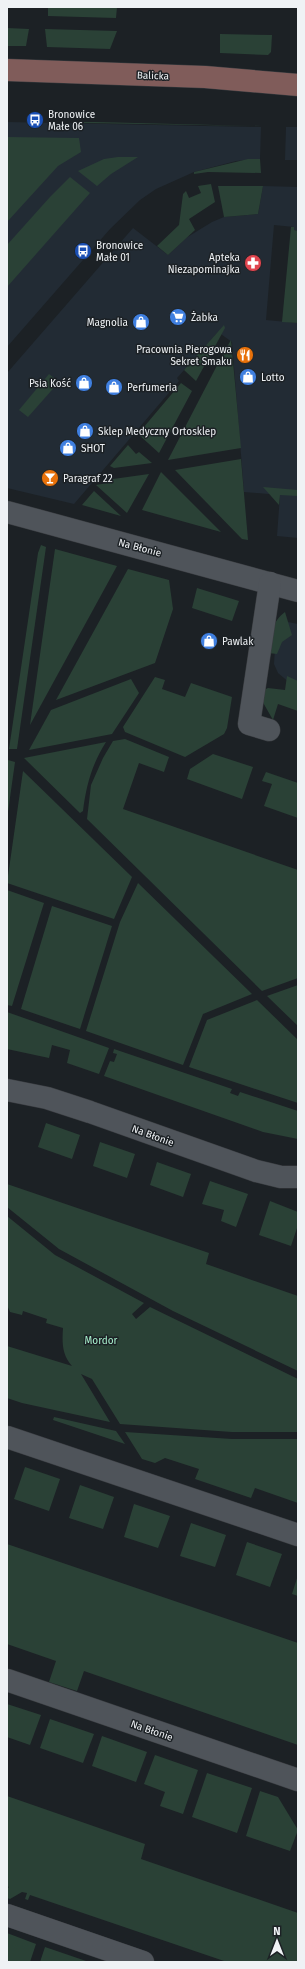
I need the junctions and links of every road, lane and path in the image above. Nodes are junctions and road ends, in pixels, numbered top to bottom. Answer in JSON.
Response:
{"nodes":[{"id":1,"x":7,"y":70,"type":"edge"},
{"id":2,"x":298,"y":85,"type":"edge"},
{"id":3,"x":8,"y":518,"type":"edge"},
{"id":4,"x":270,"y":583,"type":"junction"},
{"id":5,"x":298,"y":591,"type":"edge"},
{"id":6,"x":269,"y":730,"type":"dead end"},
{"id":7,"x":7,"y":1090,"type":"edge"},
{"id":8,"x":298,"y":1177,"type":"edge"},
{"id":9,"x":7,"y":1437,"type":"edge"},
{"id":10,"x":298,"y":1535,"type":"edge"},
{"id":11,"x":7,"y":1680,"type":"edge"},
{"id":12,"x":298,"y":1780,"type":"edge"},
{"id":13,"x":7,"y":1915,"type":"edge"},
{"id":14,"x":143,"y":1962,"type":"edge"}],
"edges":[{"from":1,"to":2,"type":"street","name":"Balicka"},
{"from":3,"to":4,"type":"street","name":"Na Błonie"},
{"from":4,"to":5,"type":"street","name":"Na Błonie"},
{"from":4,"to":6,"type":"street"},
{"from":7,"to":8,"type":"street","name":"Na Błonie"},
{"from":9,"to":10,"type":"street"},
{"from":11,"to":12,"type":"street","name":"Na Błonie"},
{"from":13,"to":14,"type":"street"}]}
